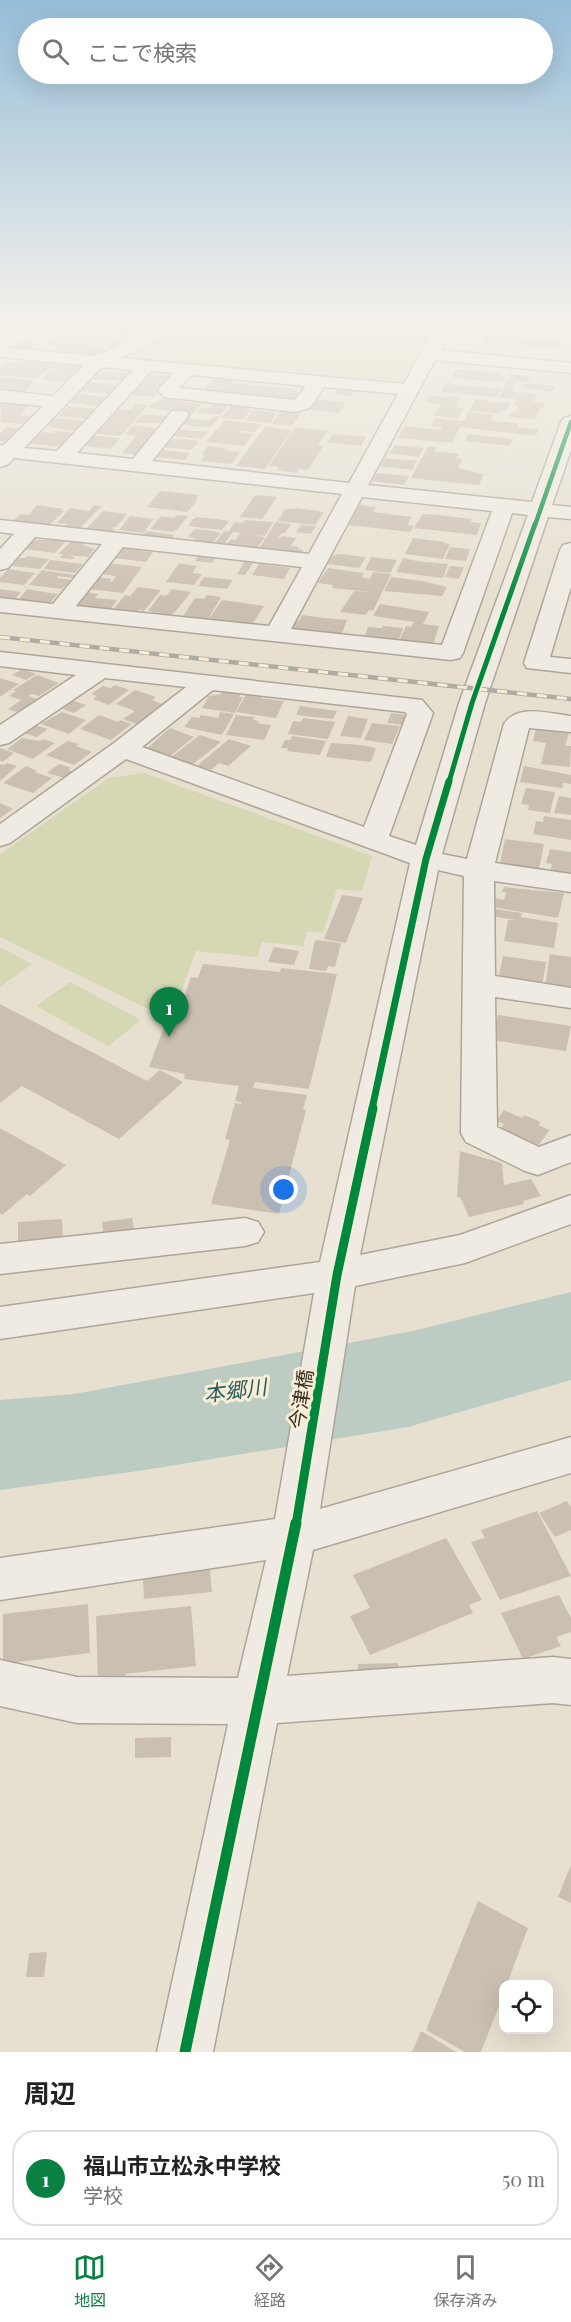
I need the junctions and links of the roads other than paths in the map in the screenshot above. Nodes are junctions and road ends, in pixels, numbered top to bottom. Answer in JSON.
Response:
{"nodes":[{"id":1,"x":40,"y":418,"type":"edge"},
{"id":2,"x":99,"y":418,"type":"edge"},
{"id":3,"x":177,"y":418,"type":"edge"},
{"id":4,"x":395,"y":418,"type":"edge"},
{"id":5,"x":571,"y":422,"type":"edge"},
{"id":6,"x":3,"y":455,"type":"edge"},
{"id":7,"x":62,"y":458,"type":"junction"},
{"id":8,"x":138,"y":466,"type":"junction"},
{"id":9,"x":353,"y":489,"type":"junction"},
{"id":10,"x":504,"y":506,"type":"junction"},
{"id":11,"x":540,"y":510,"type":"junction"},
{"id":12,"x":571,"y":513,"type":"edge"},
{"id":13,"x":0,"y":526,"type":"edge"},
{"id":14,"x":29,"y":530,"type":"junction"},
{"id":15,"x":117,"y":540,"type":"junction"},
{"id":16,"x":571,"y":550,"type":"edge"},
{"id":17,"x":316,"y":562,"type":"junction"},
{"id":18,"x":0,"y":563,"type":"edge"},
{"id":19,"x":0,"y":605,"type":"edge"},
{"id":20,"x":59,"y":612,"type":"junction"},
{"id":21,"x":276,"y":635,"type":"junction"},
{"id":22,"x":0,"y":659,"type":"edge"},
{"id":23,"x":571,"y":666,"type":"edge"},
{"id":24,"x":99,"y":671,"type":"junction"},
{"id":25,"x":208,"y":682,"type":"junction"},
{"id":26,"x":571,"y":724,"type":"edge"},
{"id":27,"x":0,"y":737,"type":"edge"},
{"id":28,"x":123,"y":749,"type":"junction"},
{"id":29,"x":0,"y":837,"type":"edge"},
{"id":30,"x":374,"y":839,"type":"junction"},
{"id":31,"x":426,"y":859,"type":"junction"},
{"id":32,"x":479,"y":870,"type":"junction"},
{"id":33,"x":571,"y":883,"type":"edge"},
{"id":34,"x":479,"y":984,"type":"junction"},
{"id":35,"x":571,"y":998,"type":"edge"},
{"id":36,"x":571,"y":1148,"type":"edge"},
{"id":37,"x":571,"y":1209,"type":"edge"},
{"id":38,"x":245,"y":1232,"type":"dead end"},
{"id":39,"x":0,"y":1259,"type":"edge"},
{"id":40,"x":336,"y":1282,"type":"junction"},
{"id":41,"x":0,"y":1323,"type":"edge"},
{"id":42,"x":571,"y":1455,"type":"edge"},
{"id":43,"x":296,"y":1525,"type":"junction"},
{"id":44,"x":0,"y":1579,"type":"edge"},
{"id":45,"x":571,"y":1682,"type":"edge"},
{"id":46,"x":0,"y":1683,"type":"edge"},
{"id":47,"x":257,"y":1701,"type":"junction"},
{"id":48,"x":186,"y":2052,"type":"edge"}],
"edges":[{"from":1,"to":6,"type":"street"},
{"from":2,"to":7,"type":"street"},
{"from":3,"to":8,"type":"street"},
{"from":4,"to":9,"type":"street"},
{"from":5,"to":11,"type":"street","name":"今津橋"},
{"from":6,"to":7,"type":"street"},
{"from":7,"to":8,"type":"street"},
{"from":8,"to":9,"type":"street"},
{"from":9,"to":10,"type":"street"},
{"from":9,"to":17,"type":"street"},
{"from":10,"to":11,"type":"street"},
{"from":10,"to":21,"type":"street"},
{"from":11,"to":12,"type":"street"},
{"from":11,"to":31,"type":"street","name":"今津橋"},
{"from":13,"to":14,"type":"street"},
{"from":14,"to":15,"type":"street"},
{"from":14,"to":18,"type":"street"},
{"from":15,"to":17,"type":"street"},
{"from":15,"to":20,"type":"street"},
{"from":16,"to":23,"type":"street"},
{"from":17,"to":21,"type":"street"},
{"from":19,"to":20,"type":"street"},
{"from":20,"to":21,"type":"street"},
{"from":22,"to":24,"type":"street"},
{"from":24,"to":25,"type":"street"},
{"from":24,"to":27,"type":"street"},
{"from":25,"to":28,"type":"street"},
{"from":25,"to":30,"type":"street"},
{"from":26,"to":32,"type":"street"},
{"from":28,"to":29,"type":"street"},
{"from":28,"to":30,"type":"street"},
{"from":30,"to":31,"type":"street"},
{"from":31,"to":32,"type":"street"},
{"from":31,"to":40,"type":"street","name":"今津橋"},
{"from":32,"to":33,"type":"street"},
{"from":32,"to":34,"type":"street"},
{"from":34,"to":35,"type":"street"},
{"from":34,"to":36,"type":"street"},
{"from":37,"to":40,"type":"street"},
{"from":38,"to":39,"type":"street"},
{"from":40,"to":41,"type":"street"},
{"from":40,"to":43,"type":"street","name":"今津橋"},
{"from":42,"to":43,"type":"street"},
{"from":43,"to":44,"type":"street"},
{"from":43,"to":47,"type":"street","name":"今津橋"},
{"from":45,"to":47,"type":"street"},
{"from":46,"to":47,"type":"street"},
{"from":47,"to":48,"type":"street","name":"今津橋"}]}
